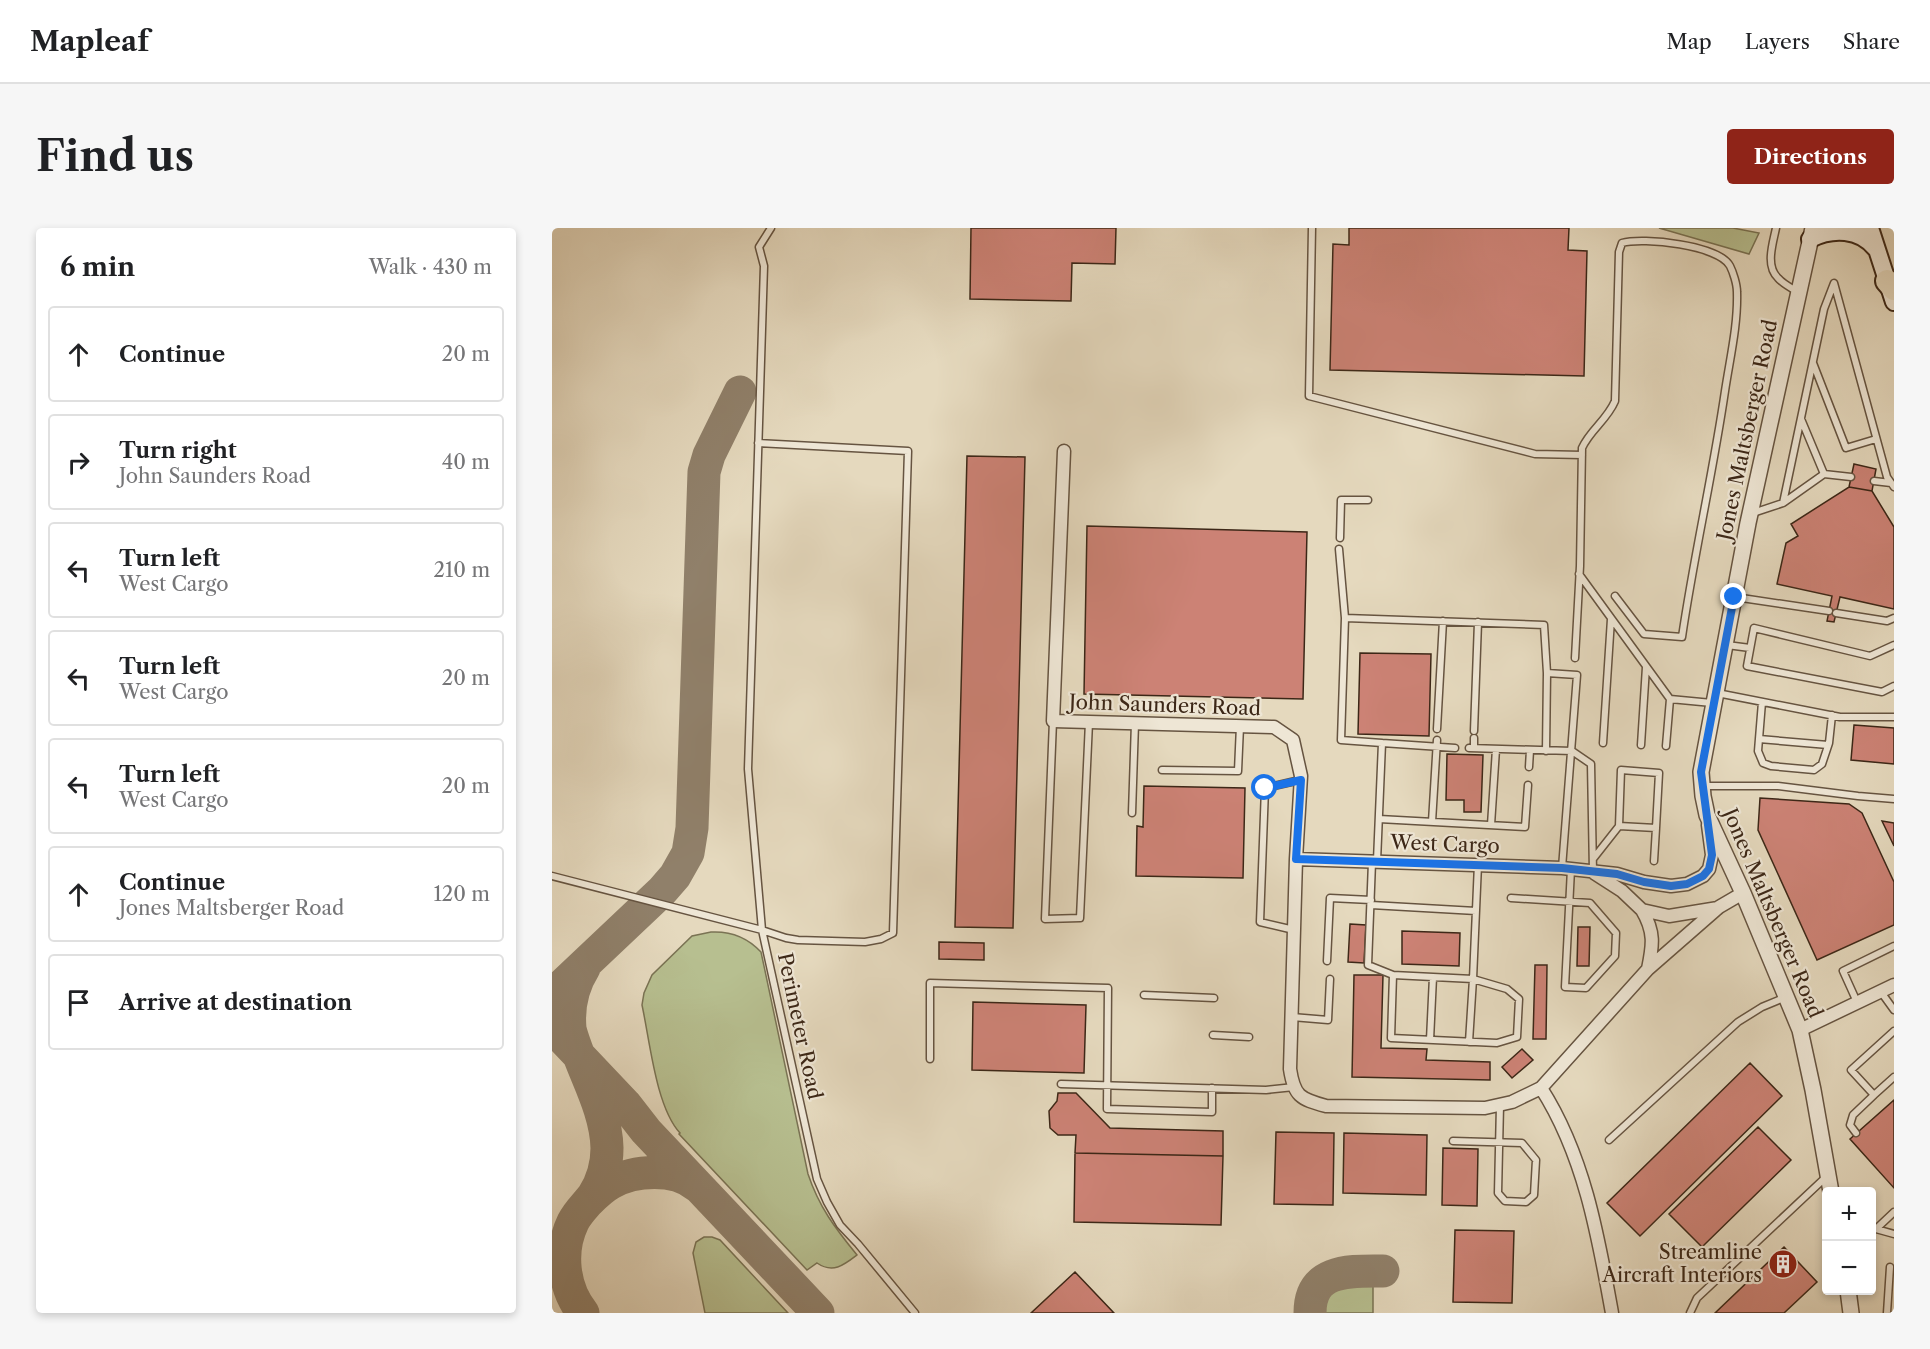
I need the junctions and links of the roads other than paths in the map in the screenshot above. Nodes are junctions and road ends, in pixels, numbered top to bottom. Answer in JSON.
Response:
{"nodes":[{"id":1,"x":771,"y":228,"type":"edge"},
{"id":2,"x":1312,"y":228,"type":"edge"},
{"id":3,"x":1776,"y":228,"type":"edge"},
{"id":4,"x":1870,"y":228,"type":"edge"},
{"id":5,"x":1811,"y":233,"type":"edge"},
{"id":6,"x":1877,"y":249,"type":"junction"},
{"id":7,"x":1890,"y":285,"type":"edge"},
{"id":8,"x":1798,"y":292,"type":"junction"},
{"id":9,"x":1894,"y":302,"type":"edge"},
{"id":10,"x":1813,"y":362,"type":"junction"},
{"id":11,"x":1800,"y":419,"type":"junction"},
{"id":12,"x":1876,"y":439,"type":"junction"},
{"id":13,"x":758,"y":443,"type":"junction"},
{"id":14,"x":1064,"y":452,"type":"dead end"},
{"id":15,"x":1582,"y":455,"type":"junction"},
{"id":16,"x":1824,"y":474,"type":"junction"},
{"id":17,"x":1851,"y":477,"type":"dead end"},
{"id":18,"x":1874,"y":481,"type":"dead end"},
{"id":19,"x":1893,"y":485,"type":"edge"},
{"id":20,"x":1368,"y":500,"type":"dead end"},
{"id":21,"x":1783,"y":503,"type":"junction"},
{"id":22,"x":1750,"y":514,"type":"junction"},
{"id":23,"x":1340,"y":538,"type":"dead end"},
{"id":24,"x":1339,"y":549,"type":"dead end"},
{"id":25,"x":1579,"y":574,"type":"junction"},
{"id":26,"x":1615,"y":596,"type":"dead end"},
{"id":27,"x":1734,"y":597,"type":"junction"},
{"id":28,"x":1828,"y":611,"type":"dead end"},
{"id":29,"x":1836,"y":613,"type":"dead end"},
{"id":30,"x":1345,"y":618,"type":"junction"},
{"id":31,"x":1611,"y":618,"type":"junction"},
{"id":32,"x":1894,"y":618,"type":"edge"},
{"id":33,"x":1443,"y":621,"type":"junction"},
{"id":34,"x":1478,"y":622,"type":"junction"},
{"id":35,"x":1725,"y":645,"type":"junction"},
{"id":36,"x":1894,"y":645,"type":"edge"},
{"id":37,"x":1750,"y":648,"type":"junction"},
{"id":38,"x":1575,"y":658,"type":"dead end"},
{"id":39,"x":1646,"y":667,"type":"junction"},
{"id":40,"x":1547,"y":673,"type":"junction"},
{"id":41,"x":1894,"y":686,"type":"edge"},
{"id":42,"x":1714,"y":698,"type":"junction"},
{"id":43,"x":1670,"y":699,"type":"junction"},
{"id":44,"x":1762,"y":702,"type":"junction"},
{"id":45,"x":1832,"y":715,"type":"junction"},
{"id":46,"x":1894,"y":717,"type":"edge"},
{"id":47,"x":1053,"y":721,"type":"junction"},
{"id":48,"x":1089,"y":722,"type":"junction"},
{"id":49,"x":1135,"y":723,"type":"junction"},
{"id":50,"x":1240,"y":726,"type":"junction"},
{"id":51,"x":1437,"y":729,"type":"dead end"},
{"id":52,"x":1759,"y":739,"type":"junction"},
{"id":53,"x":1382,"y":743,"type":"junction"},
{"id":54,"x":1437,"y":743,"type":"junction"},
{"id":55,"x":1603,"y":743,"type":"dead end"},
{"id":56,"x":1641,"y":745,"type":"dead end"},
{"id":57,"x":1666,"y":746,"type":"dead end"},
{"id":58,"x":1828,"y":746,"type":"junction"},
{"id":59,"x":1455,"y":748,"type":"dead end"},
{"id":60,"x":1496,"y":749,"type":"junction"},
{"id":61,"x":1530,"y":750,"type":"junction"},
{"id":62,"x":1546,"y":751,"type":"junction"},
{"id":63,"x":1572,"y":752,"type":"junction"},
{"id":64,"x":1528,"y":768,"type":"dead end"},
{"id":65,"x":1162,"y":770,"type":"dead end"},
{"id":66,"x":1301,"y":780,"type":"junction"},
{"id":67,"x":1528,"y":785,"type":"dead end"},
{"id":68,"x":1702,"y":786,"type":"junction"},
{"id":69,"x":1894,"y":799,"type":"edge"},
{"id":70,"x":1132,"y":813,"type":"dead end"},
{"id":71,"x":1707,"y":815,"type":"junction"},
{"id":72,"x":1379,"y":819,"type":"junction"},
{"id":73,"x":1432,"y":822,"type":"junction"},
{"id":74,"x":1491,"y":825,"type":"junction"},
{"id":75,"x":1619,"y":826,"type":"junction"},
{"id":76,"x":1656,"y":828,"type":"junction"},
{"id":77,"x":1296,"y":859,"type":"junction"},
{"id":78,"x":1375,"y":861,"type":"junction"},
{"id":79,"x":1654,"y":861,"type":"dead end"},
{"id":80,"x":1478,"y":864,"type":"junction"},
{"id":81,"x":1593,"y":866,"type":"junction"},
{"id":82,"x":1567,"y":868,"type":"junction"},
{"id":83,"x":552,"y":876,"type":"edge"},
{"id":84,"x":1743,"y":893,"type":"junction"},
{"id":85,"x":1511,"y":898,"type":"dead end"},
{"id":86,"x":1570,"y":902,"type":"junction"},
{"id":87,"x":1371,"y":903,"type":"junction"},
{"id":88,"x":1719,"y":907,"type":"junction"},
{"id":89,"x":1642,"y":910,"type":"junction"},
{"id":90,"x":1476,"y":911,"type":"junction"},
{"id":91,"x":762,"y":930,"type":"junction"},
{"id":92,"x":1294,"y":930,"type":"junction"},
{"id":93,"x":1894,"y":946,"type":"edge"},
{"id":94,"x":1327,"y":961,"type":"dead end"},
{"id":95,"x":1648,"y":969,"type":"junction"},
{"id":96,"x":1393,"y":975,"type":"junction"},
{"id":97,"x":1433,"y":978,"type":"junction"},
{"id":98,"x":1330,"y":979,"type":"dead end"},
{"id":99,"x":1473,"y":979,"type":"junction"},
{"id":100,"x":1894,"y":985,"type":"edge"},
{"id":101,"x":1881,"y":991,"type":"junction"},
{"id":102,"x":1144,"y":995,"type":"dead end"},
{"id":103,"x":1786,"y":997,"type":"junction"},
{"id":104,"x":1214,"y":998,"type":"dead end"},
{"id":105,"x":1857,"y":1002,"type":"junction"},
{"id":106,"x":1894,"y":1010,"type":"edge"},
{"id":107,"x":1291,"y":1017,"type":"junction"},
{"id":108,"x":1800,"y":1030,"type":"junction"},
{"id":109,"x":1894,"y":1031,"type":"edge"},
{"id":110,"x":1213,"y":1035,"type":"dead end"},
{"id":111,"x":1249,"y":1037,"type":"dead end"},
{"id":112,"x":1430,"y":1040,"type":"junction"},
{"id":113,"x":1469,"y":1042,"type":"junction"},
{"id":114,"x":930,"y":1059,"type":"dead end"},
{"id":115,"x":1894,"y":1077,"type":"edge"},
{"id":116,"x":1061,"y":1084,"type":"dead end"},
{"id":117,"x":1106,"y":1085,"type":"junction"},
{"id":118,"x":1212,"y":1088,"type":"junction"},
{"id":119,"x":1541,"y":1088,"type":"junction"},
{"id":120,"x":1296,"y":1091,"type":"junction"},
{"id":121,"x":1874,"y":1095,"type":"junction"},
{"id":122,"x":1500,"y":1104,"type":"junction"},
{"id":123,"x":1856,"y":1133,"type":"dead end"},
{"id":124,"x":1609,"y":1140,"type":"dead end"},
{"id":125,"x":1453,"y":1141,"type":"dead end"},
{"id":126,"x":1500,"y":1143,"type":"junction"},
{"id":127,"x":1828,"y":1174,"type":"junction"},
{"id":128,"x":1830,"y":1187,"type":"edge"},
{"id":129,"x":1894,"y":1212,"type":"edge"},
{"id":130,"x":1876,"y":1227,"type":"edge"},
{"id":131,"x":1876,"y":1230,"type":"edge"},
{"id":132,"x":1894,"y":1234,"type":"edge"},
{"id":133,"x":1890,"y":1267,"type":"dead end"},
{"id":134,"x":1849,"y":1295,"type":"edge"},
{"id":135,"x":915,"y":1313,"type":"edge"},
{"id":136,"x":1612,"y":1313,"type":"edge"},
{"id":137,"x":1690,"y":1313,"type":"edge"},
{"id":138,"x":1851,"y":1313,"type":"edge"},
{"id":139,"x":1887,"y":1313,"type":"edge"}],
"edges":[{"from":1,"to":13,"type":"lane"},
{"from":2,"to":15,"type":"lane"},
{"from":3,"to":8,"type":"lane"},
{"from":4,"to":6,"type":"main road"},
{"from":5,"to":6,"type":"main road"},
{"from":5,"to":8,"type":"street","name":"Jones Maltsberger Road"},
{"from":6,"to":7,"type":"main road"},
{"from":7,"to":9,"type":"main road"},
{"from":8,"to":22,"type":"street","name":"Jones Maltsberger Road"},
{"from":10,"to":11,"type":"lane"},
{"from":10,"to":12,"type":"lane"},
{"from":10,"to":12,"type":"lane"},
{"from":11,"to":16,"type":"lane"},
{"from":11,"to":21,"type":"lane"},
{"from":12,"to":19,"type":"lane"},
{"from":13,"to":91,"type":"lane"},
{"from":13,"to":91,"type":"lane"},
{"from":14,"to":47,"type":"street","name":"John Saunders Road"},
{"from":15,"to":25,"type":"lane"},
{"from":15,"to":26,"type":"lane"},
{"from":16,"to":17,"type":"lane"},
{"from":16,"to":21,"type":"lane"},
{"from":18,"to":19,"type":"lane"},
{"from":20,"to":23,"type":"lane"},
{"from":21,"to":22,"type":"lane"},
{"from":22,"to":27,"type":"street","name":"Jones Maltsberger Road"},
{"from":24,"to":30,"type":"lane"},
{"from":25,"to":31,"type":"lane"},
{"from":25,"to":38,"type":"lane"},
{"from":27,"to":28,"type":"lane"},
{"from":27,"to":35,"type":"street","name":"Jones Maltsberger Road"},
{"from":29,"to":32,"type":"lane"},
{"from":30,"to":33,"type":"lane"},
{"from":30,"to":53,"type":"lane"},
{"from":31,"to":39,"type":"lane"},
{"from":31,"to":55,"type":"lane"},
{"from":33,"to":34,"type":"lane"},
{"from":33,"to":51,"type":"lane"},
{"from":34,"to":40,"type":"lane"},
{"from":34,"to":60,"type":"lane"},
{"from":35,"to":37,"type":"lane"},
{"from":35,"to":42,"type":"street","name":"Jones Maltsberger Road"},
{"from":36,"to":37,"type":"lane"},
{"from":37,"to":41,"type":"lane"},
{"from":39,"to":43,"type":"lane"},
{"from":39,"to":56,"type":"lane"},
{"from":40,"to":62,"type":"lane"},
{"from":40,"to":63,"type":"lane"},
{"from":42,"to":43,"type":"lane"},
{"from":42,"to":44,"type":"lane"},
{"from":42,"to":68,"type":"street","name":"Jones Maltsberger Road"},
{"from":43,"to":57,"type":"lane"},
{"from":44,"to":45,"type":"lane"},
{"from":44,"to":52,"type":"lane"},
{"from":45,"to":46,"type":"lane"},
{"from":45,"to":58,"type":"lane"},
{"from":47,"to":48,"type":"street","name":"John Saunders Road"},
{"from":47,"to":48,"type":"lane"},
{"from":48,"to":49,"type":"street","name":"John Saunders Road"},
{"from":49,"to":50,"type":"street","name":"John Saunders Road"},
{"from":49,"to":70,"type":"lane"},
{"from":50,"to":65,"type":"lane"},
{"from":50,"to":66,"type":"street","name":"John Saunders Road"},
{"from":52,"to":58,"type":"lane"},
{"from":52,"to":58,"type":"lane"},
{"from":53,"to":54,"type":"lane"},
{"from":53,"to":72,"type":"lane"},
{"from":54,"to":59,"type":"lane"},
{"from":54,"to":73,"type":"lane"},
{"from":60,"to":61,"type":"lane"},
{"from":60,"to":74,"type":"lane"},
{"from":61,"to":62,"type":"lane"},
{"from":61,"to":64,"type":"lane"},
{"from":62,"to":63,"type":"lane"},
{"from":63,"to":81,"type":"lane"},
{"from":63,"to":82,"type":"lane"},
{"from":66,"to":77,"type":"street","name":"John Saunders Road"},
{"from":66,"to":92,"type":"lane"},
{"from":67,"to":74,"type":"lane"},
{"from":68,"to":69,"type":"lane"},
{"from":68,"to":71,"type":"street","name":"Jones Maltsberger Road"},
{"from":71,"to":81,"type":"street","name":"West Cargo"},
{"from":71,"to":84,"type":"street","name":"Jones Maltsberger Road"},
{"from":72,"to":73,"type":"lane"},
{"from":72,"to":78,"type":"lane"},
{"from":73,"to":74,"type":"lane"},
{"from":75,"to":76,"type":"lane"},
{"from":75,"to":76,"type":"lane"},
{"from":75,"to":81,"type":"lane"},
{"from":76,"to":79,"type":"lane"},
{"from":77,"to":78,"type":"street","name":"West Cargo"},
{"from":77,"to":92,"type":"street","name":"John Saunders Road"},
{"from":78,"to":80,"type":"street","name":"West Cargo"},
{"from":78,"to":87,"type":"lane"},
{"from":80,"to":82,"type":"street","name":"West Cargo"},
{"from":80,"to":90,"type":"lane"},
{"from":81,"to":82,"type":"street","name":"West Cargo"},
{"from":81,"to":89,"type":"street","name":"West Cargo"},
{"from":82,"to":86,"type":"lane"},
{"from":83,"to":91,"type":"lane","name":"Perimeter Road"},
{"from":84,"to":88,"type":"street"},
{"from":84,"to":103,"type":"street","name":"Jones Maltsberger Road"},
{"from":85,"to":86,"type":"lane"},
{"from":86,"to":86,"type":"lane"},
{"from":87,"to":90,"type":"lane"},
{"from":87,"to":94,"type":"lane"},
{"from":87,"to":96,"type":"lane"},
{"from":88,"to":89,"type":"street"},
{"from":88,"to":95,"type":"street"},
{"from":89,"to":95,"type":"street","name":"West Cargo"},
{"from":90,"to":99,"type":"lane"},
{"from":91,"to":135,"type":"lane","name":"Perimeter Road"},
{"from":92,"to":107,"type":"street","name":"John Saunders Road"},
{"from":93,"to":105,"type":"lane"},
{"from":95,"to":119,"type":"street"},
{"from":96,"to":97,"type":"lane"},
{"from":96,"to":112,"type":"lane"},
{"from":97,"to":99,"type":"lane"},
{"from":97,"to":112,"type":"lane"},
{"from":98,"to":107,"type":"lane"},
{"from":99,"to":113,"type":"lane"},
{"from":99,"to":113,"type":"lane"},
{"from":100,"to":101,"type":"street"},
{"from":101,"to":105,"type":"street"},
{"from":101,"to":106,"type":"lane"},
{"from":102,"to":104,"type":"lane"},
{"from":103,"to":108,"type":"street","name":"Jones Maltsberger Road"},
{"from":103,"to":124,"type":"lane"},
{"from":105,"to":108,"type":"street"},
{"from":107,"to":120,"type":"street","name":"John Saunders Road"},
{"from":108,"to":127,"type":"street","name":"Jones Maltsberger Road"},
{"from":109,"to":121,"type":"lane"},
{"from":110,"to":111,"type":"lane"},
{"from":112,"to":113,"type":"lane"},
{"from":114,"to":117,"type":"lane"},
{"from":115,"to":121,"type":"lane"},
{"from":116,"to":117,"type":"lane"},
{"from":117,"to":118,"type":"lane"},
{"from":117,"to":118,"type":"lane"},
{"from":118,"to":120,"type":"lane"},
{"from":119,"to":122,"type":"street"},
{"from":119,"to":136,"type":"street"},
{"from":120,"to":122,"type":"street"},
{"from":121,"to":123,"type":"lane"},
{"from":122,"to":126,"type":"lane"},
{"from":125,"to":126,"type":"lane"},
{"from":126,"to":126,"type":"lane"},
{"from":127,"to":128,"type":"street","name":"Jones Maltsberger Road"},
{"from":127,"to":137,"type":"lane"},
{"from":129,"to":130,"type":"lane"},
{"from":131,"to":132,"type":"lane"},
{"from":133,"to":139,"type":"lane"},
{"from":134,"to":138,"type":"street"}]}
